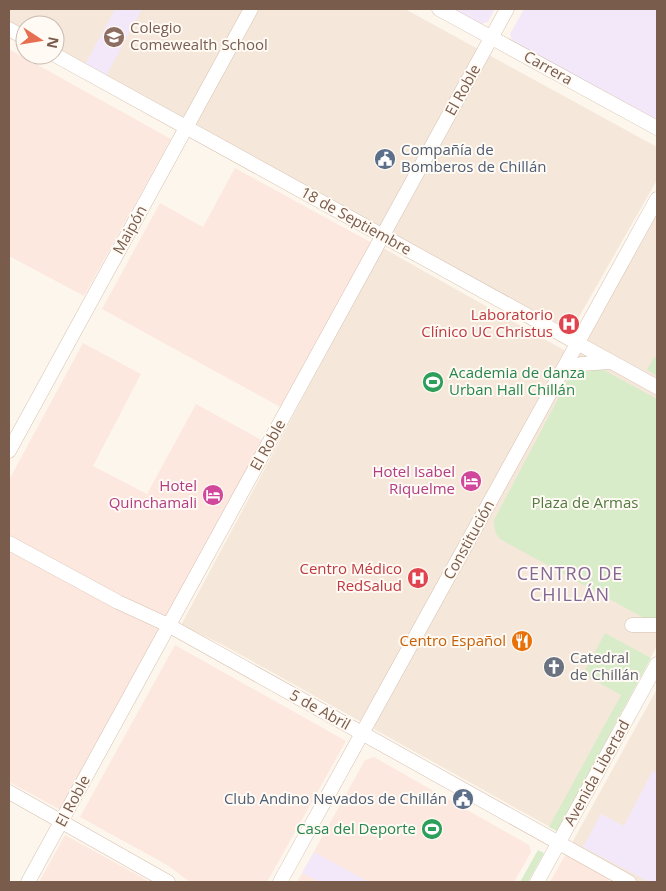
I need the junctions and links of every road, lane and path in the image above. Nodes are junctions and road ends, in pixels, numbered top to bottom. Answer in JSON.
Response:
{"nodes":[{"id":1,"x":251,"y":9,"type":"edge"},
{"id":2,"x":439,"y":9,"type":"edge"},
{"id":3,"x":507,"y":9,"type":"edge"},
{"id":4,"x":492,"y":37,"type":"junction"},
{"id":5,"x":65,"y":60,"type":"edge"},
{"id":6,"x":187,"y":127,"type":"junction"},
{"id":7,"x":657,"y":128,"type":"edge"},
{"id":8,"x":657,"y":199,"type":"edge"},
{"id":9,"x":383,"y":236,"type":"junction"},
{"id":10,"x":578,"y":344,"type":"junction"},
{"id":11,"x":611,"y":362,"type":"junction"},
{"id":12,"x":560,"y":374,"type":"junction"},
{"id":13,"x":657,"y":387,"type":"edge"},
{"id":14,"x":9,"y":451,"type":"edge"},
{"id":15,"x":9,"y":543,"type":"edge"},
{"id":16,"x":168,"y":625,"type":"junction"},
{"id":17,"x":632,"y":625,"type":"dead end"},
{"id":18,"x":657,"y":625,"type":"edge"},
{"id":19,"x":657,"y":664,"type":"edge"},
{"id":20,"x":362,"y":733,"type":"junction"},
{"id":21,"x":9,"y":792,"type":"edge"},
{"id":22,"x":62,"y":823,"type":"junction"},
{"id":23,"x":558,"y":843,"type":"junction"},
{"id":24,"x":28,"y":882,"type":"edge"},
{"id":25,"x":168,"y":882,"type":"edge"},
{"id":26,"x":280,"y":882,"type":"edge"},
{"id":27,"x":537,"y":882,"type":"edge"},
{"id":28,"x":629,"y":882,"type":"edge"}],
"edges":[{"from":1,"to":6,"type":"street","name":"Maipón"},
{"from":2,"to":4,"type":"street","name":"Carrera"},
{"from":3,"to":4,"type":"street","name":"El Roble"},
{"from":4,"to":7,"type":"street","name":"Carrera"},
{"from":4,"to":9,"type":"street","name":"El Roble"},
{"from":5,"to":6,"type":"street","name":"18 de Septiembre"},
{"from":6,"to":9,"type":"street","name":"18 de Septiembre"},
{"from":6,"to":14,"type":"street","name":"Maipón"},
{"from":8,"to":10,"type":"street","name":"Constitución"},
{"from":9,"to":10,"type":"street","name":"18 de Septiembre"},
{"from":9,"to":16,"type":"street","name":"El Roble"},
{"from":10,"to":11,"type":"street","name":"18 de Septiembre"},
{"from":10,"to":12,"type":"street","name":"Constitución"},
{"from":11,"to":12,"type":"street"},
{"from":11,"to":13,"type":"street","name":"18 de Septiembre"},
{"from":12,"to":20,"type":"street","name":"Constitución"},
{"from":15,"to":16,"type":"street","name":"5 de Abril"},
{"from":16,"to":20,"type":"street","name":"5 de Abril"},
{"from":16,"to":22,"type":"street","name":"El Roble"},
{"from":17,"to":18,"type":"street"},
{"from":19,"to":23,"type":"street","name":"Avenida Libertad"},
{"from":20,"to":23,"type":"street","name":"5 de Abril"},
{"from":20,"to":26,"type":"street","name":"Constitución"},
{"from":21,"to":22,"type":"street"},
{"from":22,"to":24,"type":"street","name":"El Roble"},
{"from":22,"to":25,"type":"street"},
{"from":23,"to":27,"type":"street","name":"Avenida Libertad"},
{"from":23,"to":28,"type":"street","name":"5 de Abril"}]}
